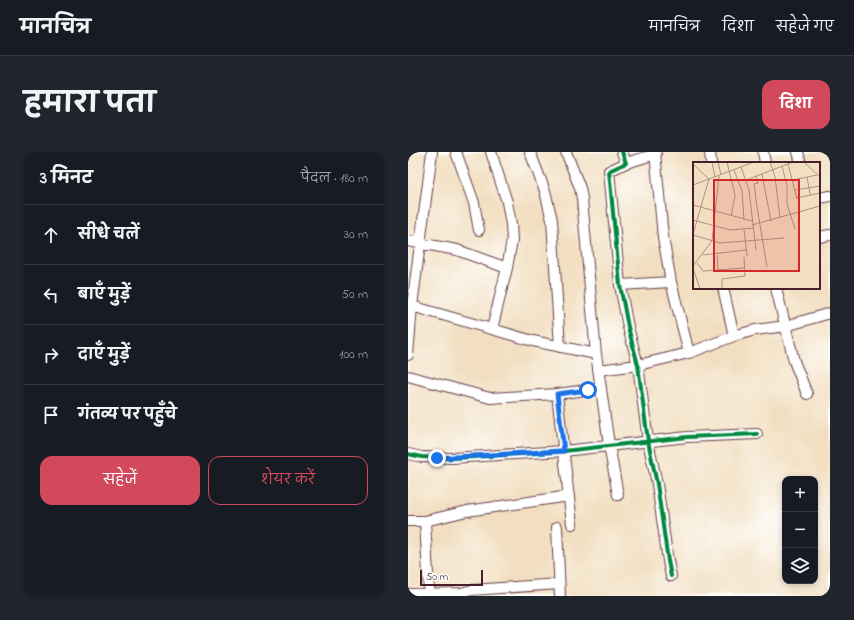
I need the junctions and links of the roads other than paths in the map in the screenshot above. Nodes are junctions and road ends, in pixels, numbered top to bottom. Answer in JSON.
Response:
{"nodes":[{"id":1,"x":432,"y":152,"type":"edge"},
{"id":2,"x":456,"y":152,"type":"edge"},
{"id":3,"x":491,"y":152,"type":"edge"},
{"id":4,"x":530,"y":152,"type":"edge"},
{"id":5,"x":566,"y":152,"type":"edge"},
{"id":6,"x":622,"y":152,"type":"edge"},
{"id":7,"x":710,"y":152,"type":"edge"},
{"id":8,"x":763,"y":152,"type":"edge"},
{"id":9,"x":798,"y":152,"type":"edge"},
{"id":10,"x":655,"y":153,"type":"edge"},
{"id":11,"x":711,"y":162,"type":"edge"},
{"id":12,"x":765,"y":162,"type":"edge"},
{"id":13,"x":800,"y":162,"type":"edge"},
{"id":14,"x":626,"y":163,"type":"junction"},
{"id":15,"x":830,"y":196,"type":"edge"},
{"id":16,"x":820,"y":198,"type":"edge"},
{"id":17,"x":479,"y":230,"type":"dead end"},
{"id":18,"x":830,"y":235,"type":"edge"},
{"id":19,"x":820,"y":236,"type":"edge"},
{"id":20,"x":408,"y":241,"type":"edge"},
{"id":21,"x":420,"y":243,"type":"junction"},
{"id":22,"x":507,"y":268,"type":"junction"},
{"id":23,"x":671,"y":282,"type":"junction"},
{"id":24,"x":620,"y":285,"type":"junction"},
{"id":25,"x":724,"y":289,"type":"edge"},
{"id":26,"x":776,"y":289,"type":"edge"},
{"id":27,"x":410,"y":305,"type":"edge"},
{"id":28,"x":830,"y":313,"type":"edge"},
{"id":29,"x":786,"y":326,"type":"junction"},
{"id":30,"x":492,"y":329,"type":"junction"},
{"id":31,"x":734,"y":336,"type":"junction"},
{"id":32,"x":560,"y":347,"type":"junction"},
{"id":33,"x":689,"y":353,"type":"junction"},
{"id":34,"x":596,"y":354,"type":"junction"},
{"id":35,"x":408,"y":355,"type":"edge"},
{"id":36,"x":638,"y":365,"type":"junction"},
{"id":37,"x":598,"y":370,"type":"junction"},
{"id":38,"x":408,"y":376,"type":"edge"},
{"id":39,"x":601,"y":388,"type":"junction"},
{"id":40,"x":557,"y":394,"type":"junction"},
{"id":41,"x":807,"y":394,"type":"dead end"},
{"id":42,"x":757,"y":434,"type":"dead end"},
{"id":43,"x":648,"y":441,"type":"junction"},
{"id":44,"x":609,"y":446,"type":"junction"},
{"id":45,"x":564,"y":451,"type":"junction"},
{"id":46,"x":408,"y":454,"type":"edge"},
{"id":47,"x":618,"y":495,"type":"dead end"},
{"id":48,"x":569,"y":496,"type":"junction"},
{"id":49,"x":408,"y":521,"type":"edge"},
{"id":50,"x":425,"y":521,"type":"junction"},
{"id":51,"x":572,"y":524,"type":"dead end"},
{"id":52,"x":557,"y":527,"type":"dead end"},
{"id":53,"x":671,"y":576,"type":"dead end"},
{"id":54,"x":559,"y":584,"type":"junction"},
{"id":55,"x":428,"y":593,"type":"junction"},
{"id":56,"x":408,"y":594,"type":"edge"},
{"id":57,"x":560,"y":596,"type":"edge"}],
"edges":[{"from":1,"to":21,"type":"street"},
{"from":2,"to":17,"type":"street"},
{"from":3,"to":22,"type":"street"},
{"from":4,"to":32,"type":"street"},
{"from":5,"to":34,"type":"street"},
{"from":6,"to":14,"type":"street"},
{"from":7,"to":11,"type":"street"},
{"from":8,"to":12,"type":"street"},
{"from":9,"to":13,"type":"street"},
{"from":10,"to":14,"type":"street"},
{"from":10,"to":23,"type":"street"},
{"from":14,"to":24,"type":"street"},
{"from":15,"to":16,"type":"street"},
{"from":18,"to":19,"type":"street"},
{"from":20,"to":21,"type":"street"},
{"from":21,"to":22,"type":"street"},
{"from":21,"to":27,"type":"street"},
{"from":22,"to":30,"type":"street"},
{"from":23,"to":24,"type":"street"},
{"from":23,"to":33,"type":"street"},
{"from":24,"to":36,"type":"street"},
{"from":25,"to":31,"type":"street"},
{"from":26,"to":29,"type":"street"},
{"from":27,"to":30,"type":"street"},
{"from":27,"to":35,"type":"street"},
{"from":28,"to":29,"type":"street"},
{"from":29,"to":31,"type":"street"},
{"from":29,"to":41,"type":"street"},
{"from":30,"to":32,"type":"street"},
{"from":31,"to":33,"type":"street"},
{"from":32,"to":34,"type":"street"},
{"from":33,"to":36,"type":"street"},
{"from":34,"to":37,"type":"street"},
{"from":36,"to":37,"type":"street"},
{"from":36,"to":43,"type":"street"},
{"from":37,"to":39,"type":"street"},
{"from":38,"to":40,"type":"street"},
{"from":39,"to":40,"type":"street"},
{"from":39,"to":44,"type":"street"},
{"from":40,"to":45,"type":"street"},
{"from":42,"to":43,"type":"street"},
{"from":43,"to":44,"type":"street"},
{"from":43,"to":53,"type":"street"},
{"from":44,"to":45,"type":"street"},
{"from":44,"to":47,"type":"street"},
{"from":45,"to":46,"type":"street"},
{"from":45,"to":48,"type":"street"},
{"from":48,"to":50,"type":"street"},
{"from":48,"to":51,"type":"street"},
{"from":49,"to":50,"type":"street"},
{"from":50,"to":55,"type":"street"},
{"from":52,"to":54,"type":"street"},
{"from":54,"to":55,"type":"street"},
{"from":54,"to":57,"type":"street"},
{"from":55,"to":56,"type":"street"}]}
